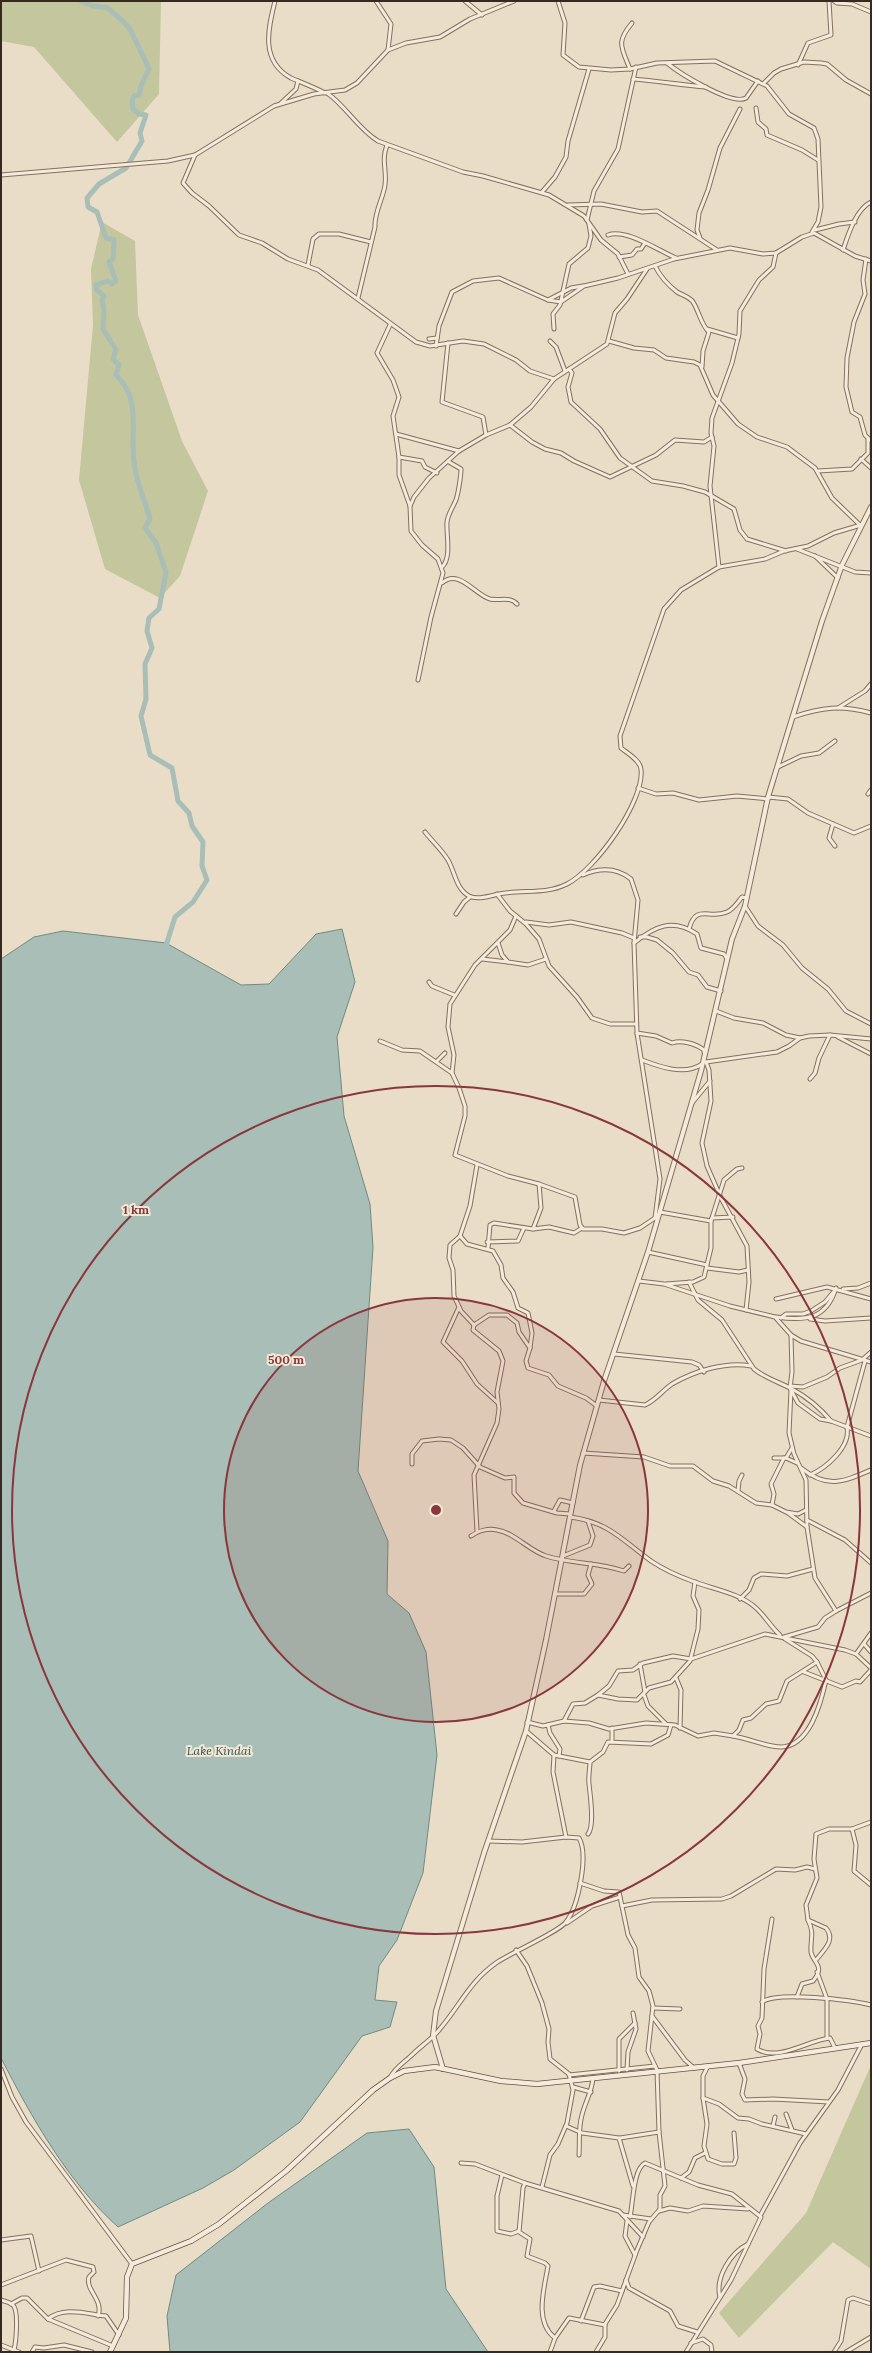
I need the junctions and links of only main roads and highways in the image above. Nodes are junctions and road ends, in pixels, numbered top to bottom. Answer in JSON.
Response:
{"nodes":[{"id":1,"x":871,"y":2043,"type":"edge"},
{"id":2,"x":110,"y":2352,"type":"edge"}],
"edges":[{"from":1,"to":2,"type":"main road"}]}
